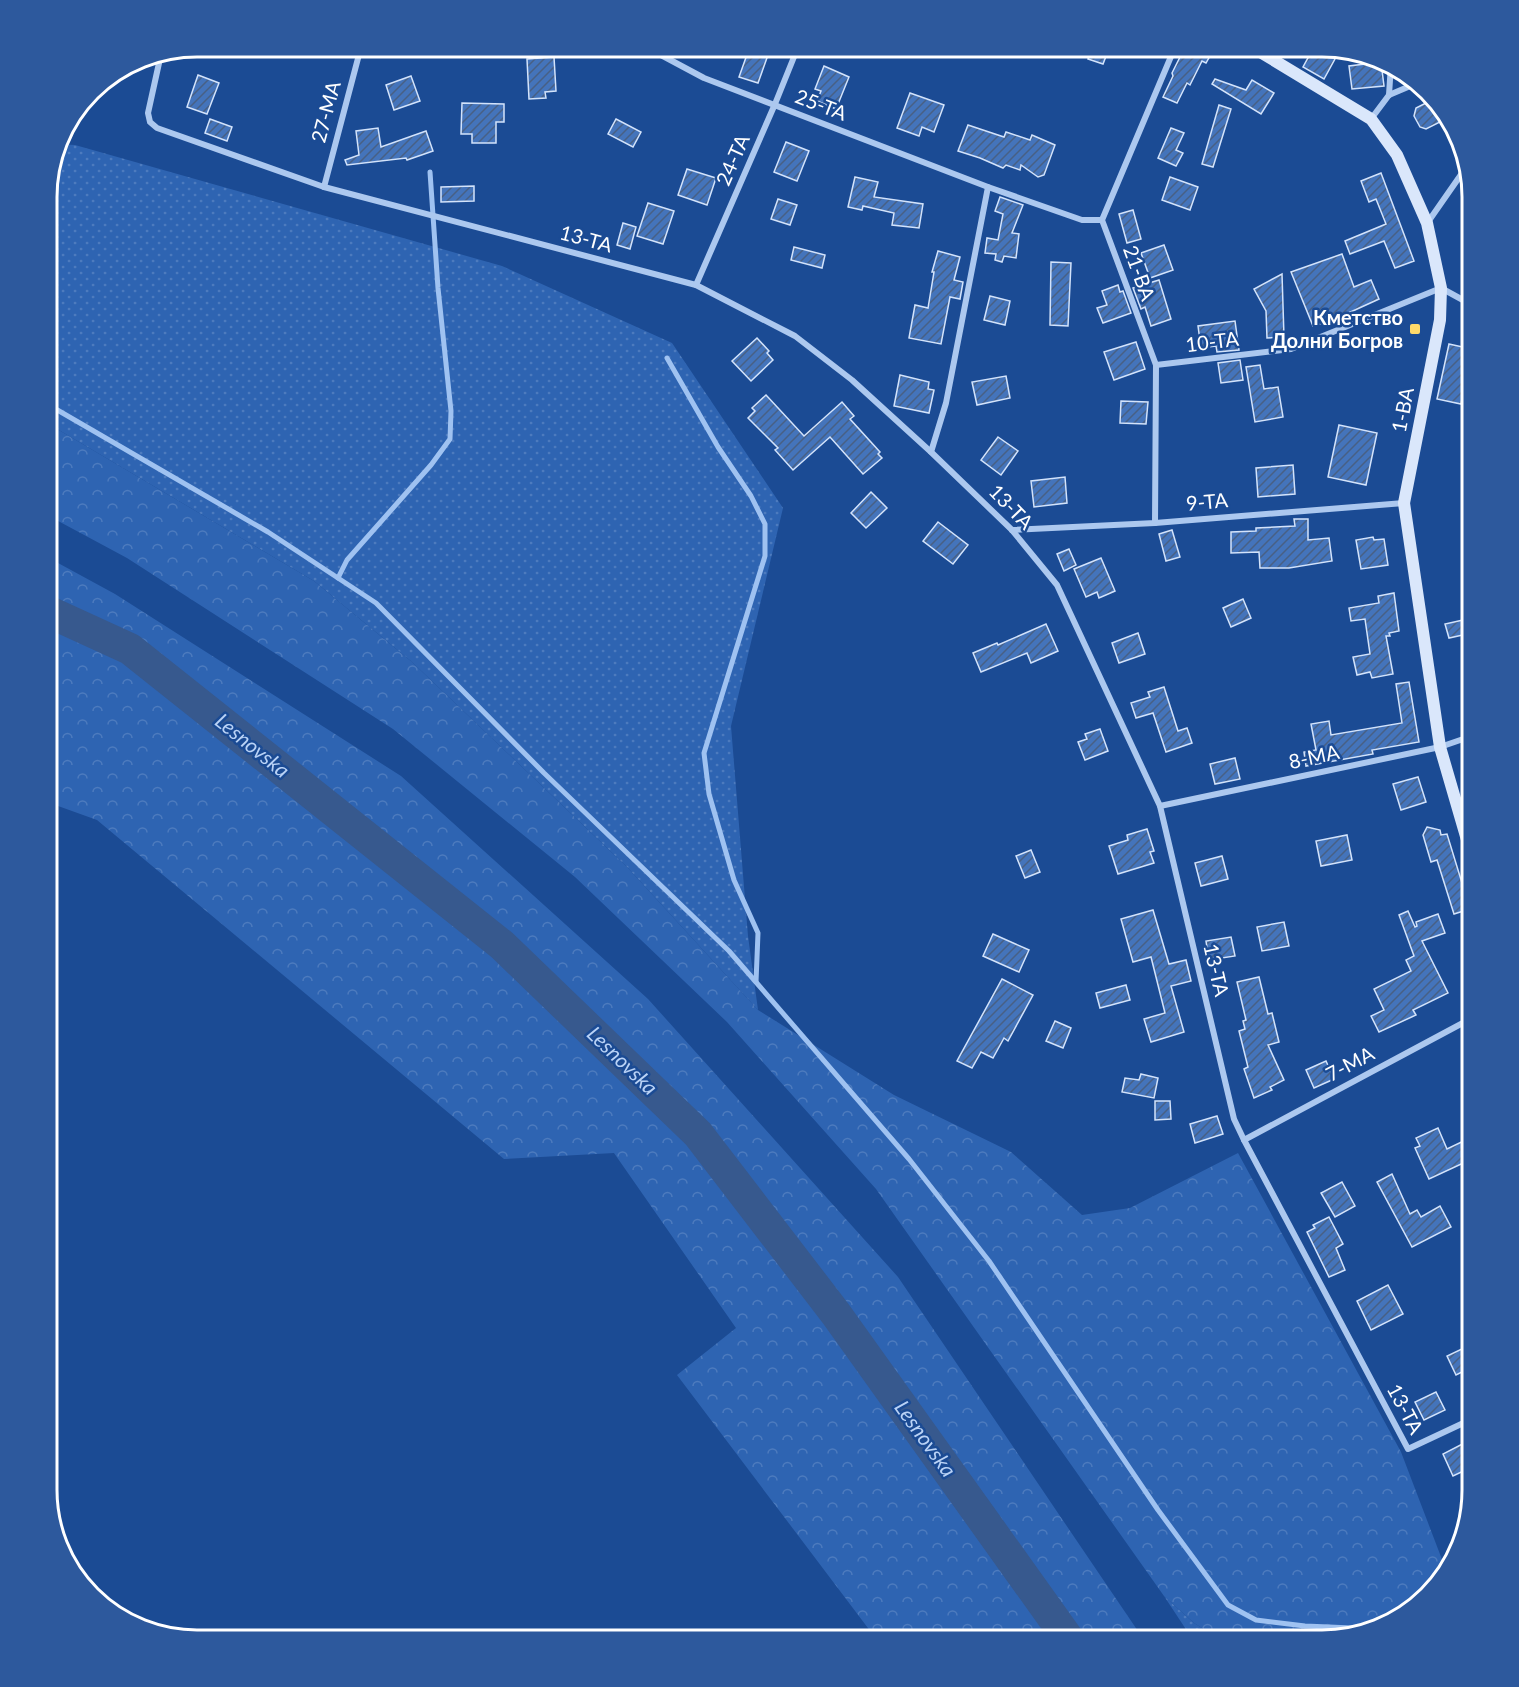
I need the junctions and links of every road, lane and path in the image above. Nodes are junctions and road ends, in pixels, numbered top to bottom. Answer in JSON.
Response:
{"nodes":[{"id":1,"x":358,"y":57,"type":"edge"},
{"id":2,"x":665,"y":57,"type":"edge"},
{"id":3,"x":794,"y":57,"type":"edge"},
{"id":4,"x":1171,"y":57,"type":"edge"},
{"id":5,"x":1269,"y":57,"type":"edge"},
{"id":6,"x":159,"y":62,"type":"edge"},
{"id":7,"x":1390,"y":75,"type":"edge"},
{"id":8,"x":1408,"y":87,"type":"edge"},
{"id":9,"x":1389,"y":95,"type":"junction"},
{"id":10,"x":775,"y":104,"type":"junction"},
{"id":11,"x":1371,"y":119,"type":"junction"},
{"id":12,"x":1460,"y":176,"type":"edge"},
{"id":13,"x":324,"y":187,"type":"junction"},
{"id":14,"x":988,"y":187,"type":"junction"},
{"id":15,"x":1102,"y":220,"type":"junction"},
{"id":16,"x":1427,"y":223,"type":"junction"},
{"id":17,"x":696,"y":285,"type":"junction"},
{"id":18,"x":1441,"y":288,"type":"junction"},
{"id":19,"x":1462,"y":299,"type":"edge"},
{"id":20,"x":1156,"y":365,"type":"junction"},
{"id":21,"x":931,"y":452,"type":"junction"},
{"id":22,"x":1404,"y":503,"type":"junction"},
{"id":23,"x":1155,"y":523,"type":"junction"},
{"id":24,"x":1012,"y":530,"type":"junction"},
{"id":25,"x":1462,"y":740,"type":"edge"},
{"id":26,"x":1440,"y":747,"type":"junction"},
{"id":27,"x":1160,"y":806,"type":"junction"},
{"id":28,"x":1462,"y":820,"type":"edge"},
{"id":29,"x":1462,"y":1024,"type":"edge"},
{"id":30,"x":1244,"y":1140,"type":"junction"},
{"id":31,"x":1462,"y":1424,"type":"edge"}],
"edges":[{"from":1,"to":13,"type":"street","name":"27-МА"},
{"from":2,"to":10,"type":"street","name":"25-ТА"},
{"from":3,"to":10,"type":"street","name":"24-ТА"},
{"from":4,"to":15,"type":"street"},
{"from":5,"to":11,"type":"street","name":"1-ВА"},
{"from":6,"to":13,"type":"street","name":"13-ТА"},
{"from":7,"to":9,"type":"street"},
{"from":8,"to":9,"type":"street"},
{"from":9,"to":11,"type":"street"},
{"from":10,"to":14,"type":"street","name":"25-ТА"},
{"from":10,"to":17,"type":"street","name":"24-ТА"},
{"from":11,"to":16,"type":"street","name":"1-ВА"},
{"from":12,"to":16,"type":"street"},
{"from":13,"to":17,"type":"street","name":"13-ТА"},
{"from":14,"to":15,"type":"street","name":"25-ТА"},
{"from":14,"to":21,"type":"street"},
{"from":15,"to":20,"type":"street","name":"21-ВА"},
{"from":16,"to":18,"type":"street","name":"1-ВА"},
{"from":17,"to":21,"type":"street","name":"13-ТА"},
{"from":18,"to":19,"type":"street"},
{"from":18,"to":20,"type":"street","name":"10-ТА"},
{"from":18,"to":22,"type":"street","name":"1-ВА"},
{"from":20,"to":23,"type":"street","name":"21-ВА"},
{"from":21,"to":24,"type":"street","name":"13-ТА"},
{"from":22,"to":23,"type":"street","name":"9-ТА"},
{"from":22,"to":26,"type":"street","name":"1-ВА"},
{"from":23,"to":24,"type":"street","name":"9-ТА"},
{"from":24,"to":27,"type":"street","name":"13-ТА"},
{"from":25,"to":26,"type":"street","name":"8-МА"},
{"from":26,"to":27,"type":"street","name":"8-МА"},
{"from":26,"to":28,"type":"street","name":"1-ВА"},
{"from":27,"to":30,"type":"street","name":"13-ТА"},
{"from":29,"to":30,"type":"street","name":"7-МА"},
{"from":30,"to":31,"type":"street","name":"13-ТА"}]}
